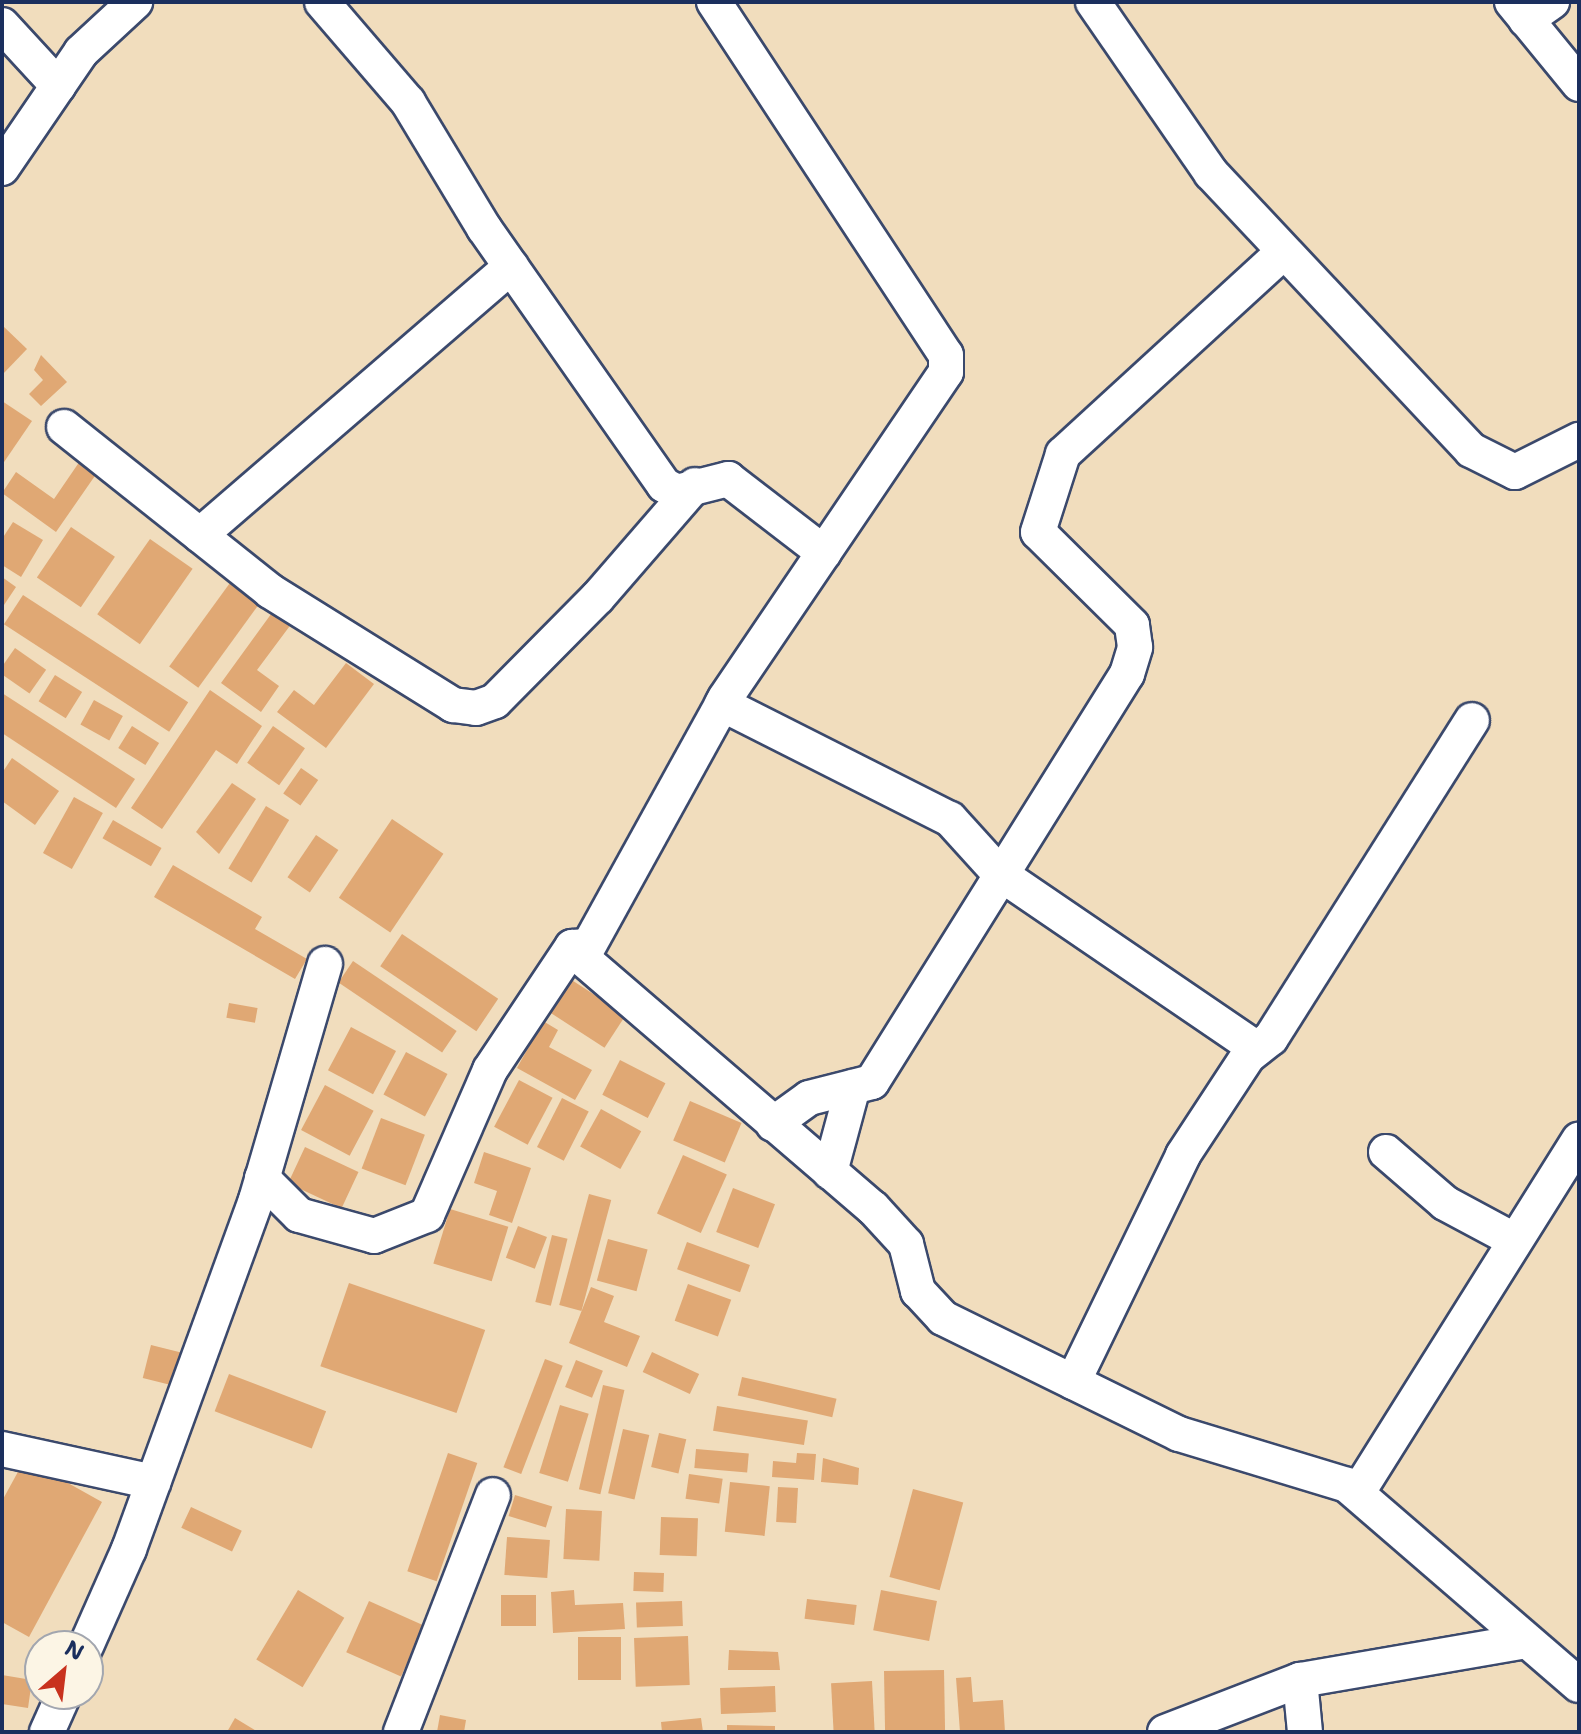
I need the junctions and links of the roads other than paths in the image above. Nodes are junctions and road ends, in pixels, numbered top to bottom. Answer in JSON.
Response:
{"nodes":[{"id":1,"x":135,"y":2,"type":"edge"},
{"id":2,"x":322,"y":2,"type":"edge"},
{"id":3,"x":714,"y":2,"type":"edge"},
{"id":4,"x":1093,"y":2,"type":"edge"},
{"id":5,"x":1530,"y":8,"type":"edge"},
{"id":6,"x":2,"y":25,"type":"edge"},
{"id":7,"x":1579,"y":84,"type":"edge"},
{"id":8,"x":58,"y":86,"type":"junction"},
{"id":9,"x":2,"y":168,"type":"edge"},
{"id":10,"x":1282,"y":253,"type":"junction"},
{"id":11,"x":511,"y":267,"type":"junction"},
{"id":12,"x":64,"y":427,"type":"dead end"},
{"id":13,"x":1576,"y":453,"type":"edge"},
{"id":14,"x":695,"y":485,"type":"junction"},
{"id":15,"x":200,"y":535,"type":"junction"},
{"id":16,"x":824,"y":553,"type":"junction"},
{"id":17,"x":722,"y":704,"type":"junction"},
{"id":18,"x":1472,"y":720,"type":"dead end"},
{"id":19,"x":999,"y":873,"type":"junction"},
{"id":20,"x":585,"y":946,"type":"junction"},
{"id":21,"x":325,"y":964,"type":"dead end"},
{"id":22,"x":1257,"y":1049,"type":"junction"},
{"id":23,"x":853,"y":1087,"type":"junction"},
{"id":24,"x":773,"y":1124,"type":"junction"},
{"id":25,"x":1579,"y":1140,"type":"edge"},
{"id":26,"x":1386,"y":1152,"type":"dead end"},
{"id":27,"x":830,"y":1172,"type":"junction"},
{"id":28,"x":262,"y":1178,"type":"junction"},
{"id":29,"x":1514,"y":1240,"type":"junction"},
{"id":30,"x":1073,"y":1382,"type":"junction"},
{"id":31,"x":2,"y":1449,"type":"edge"},
{"id":32,"x":153,"y":1482,"type":"junction"},
{"id":33,"x":1358,"y":1492,"type":"junction"},
{"id":34,"x":493,"y":1495,"type":"dead end"},
{"id":35,"x":93,"y":1630,"type":"edge"},
{"id":36,"x":1526,"y":1641,"type":"junction"},
{"id":37,"x":1300,"y":1680,"type":"junction"},
{"id":38,"x":1579,"y":1685,"type":"edge"},
{"id":39,"x":57,"y":1710,"type":"edge"},
{"id":40,"x":47,"y":1732,"type":"edge"},
{"id":41,"x":401,"y":1732,"type":"edge"},
{"id":42,"x":1165,"y":1732,"type":"edge"},
{"id":43,"x":1305,"y":1732,"type":"edge"}],
"edges":[{"from":1,"to":8,"type":"street"},
{"from":2,"to":11,"type":"street"},
{"from":3,"to":16,"type":"street"},
{"from":4,"to":10,"type":"street"},
{"from":5,"to":7,"type":"street"},
{"from":6,"to":8,"type":"street"},
{"from":8,"to":9,"type":"street"},
{"from":10,"to":13,"type":"street"},
{"from":10,"to":19,"type":"street"},
{"from":11,"to":14,"type":"street"},
{"from":11,"to":15,"type":"street"},
{"from":12,"to":15,"type":"street"},
{"from":14,"to":15,"type":"street"},
{"from":14,"to":16,"type":"street"},
{"from":16,"to":17,"type":"street"},
{"from":17,"to":19,"type":"street"},
{"from":17,"to":20,"type":"street"},
{"from":18,"to":22,"type":"street"},
{"from":19,"to":22,"type":"street"},
{"from":19,"to":23,"type":"street"},
{"from":20,"to":24,"type":"street"},
{"from":20,"to":28,"type":"street"},
{"from":21,"to":28,"type":"street"},
{"from":22,"to":30,"type":"street"},
{"from":23,"to":24,"type":"street"},
{"from":23,"to":27,"type":"street"},
{"from":24,"to":27,"type":"street"},
{"from":25,"to":29,"type":"street"},
{"from":26,"to":29,"type":"street"},
{"from":27,"to":30,"type":"street"},
{"from":28,"to":32,"type":"street"},
{"from":29,"to":33,"type":"street"},
{"from":30,"to":33,"type":"street"},
{"from":31,"to":32,"type":"street"},
{"from":32,"to":35,"type":"street"},
{"from":33,"to":36,"type":"street"},
{"from":34,"to":41,"type":"street"},
{"from":36,"to":37,"type":"street"},
{"from":36,"to":38,"type":"street"},
{"from":37,"to":42,"type":"street"},
{"from":37,"to":43,"type":"street"},
{"from":39,"to":40,"type":"street"}]}
